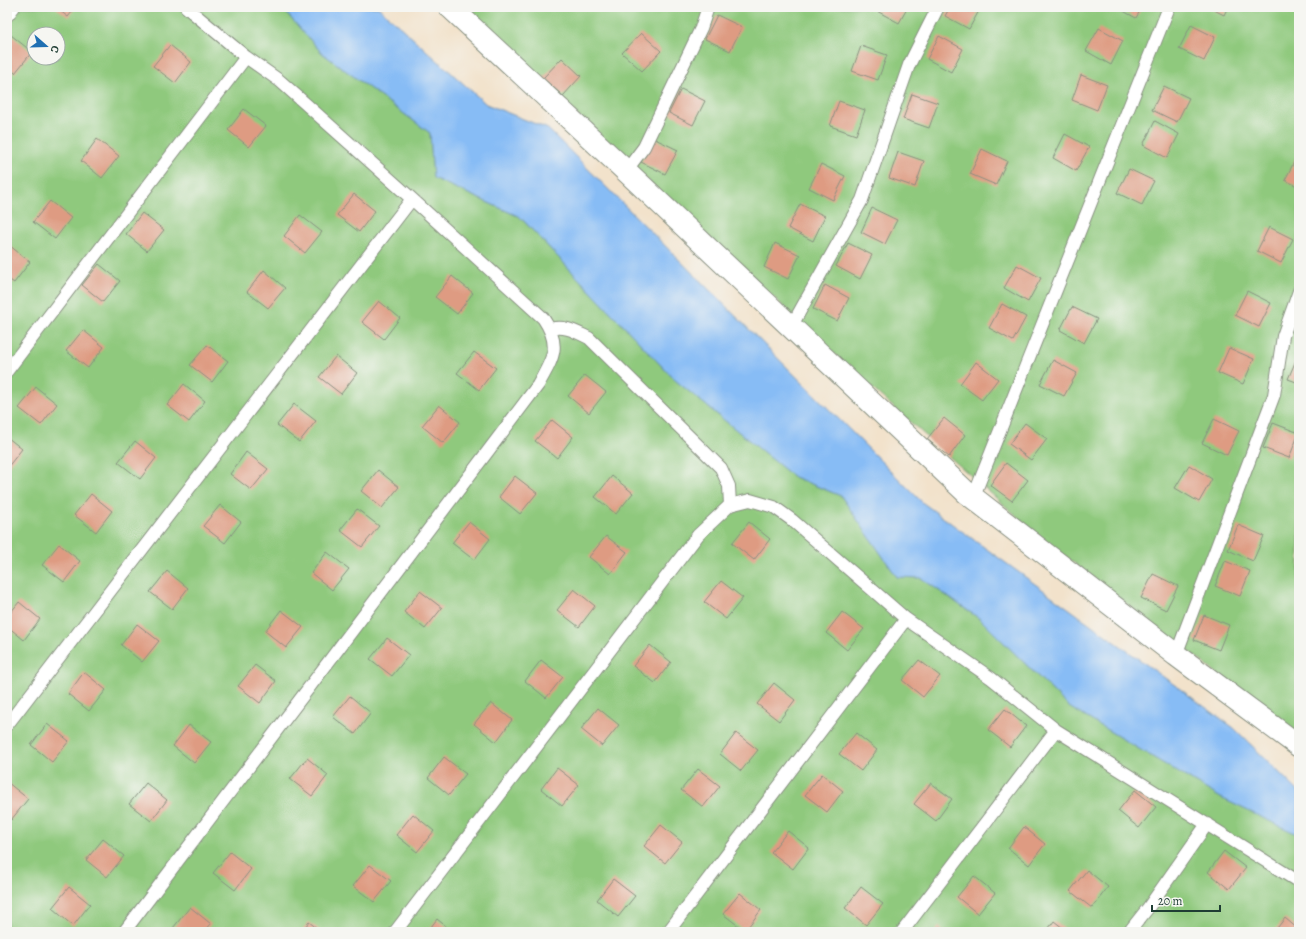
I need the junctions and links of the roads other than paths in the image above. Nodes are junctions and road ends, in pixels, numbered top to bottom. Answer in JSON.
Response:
{"nodes":[{"id":1,"x":14,"y":7,"type":"edge"},
{"id":2,"x":186,"y":7,"type":"edge"},
{"id":3,"x":450,"y":7,"type":"edge"},
{"id":4,"x":708,"y":7,"type":"edge"},
{"id":5,"x":938,"y":7,"type":"edge"},
{"id":6,"x":1169,"y":7,"type":"edge"},
{"id":7,"x":7,"y":16,"type":"edge"},
{"id":8,"x":246,"y":57,"type":"junction"},
{"id":9,"x":626,"y":171,"type":"junction"},
{"id":10,"x":412,"y":199,"type":"junction"},
{"id":11,"x":1299,"y":291,"type":"edge"},
{"id":12,"x":791,"y":327,"type":"junction"},
{"id":13,"x":551,"y":329,"type":"junction"},
{"id":14,"x":7,"y":371,"type":"edge"},
{"id":15,"x":973,"y":498,"type":"junction"},
{"id":16,"x":730,"y":505,"type":"junction"},
{"id":17,"x":906,"y":619,"type":"junction"},
{"id":18,"x":1176,"y":655,"type":"junction"},
{"id":19,"x":7,"y":725,"type":"edge"},
{"id":20,"x":1056,"y":730,"type":"junction"},
{"id":21,"x":1299,"y":746,"type":"edge"},
{"id":22,"x":1207,"y":824,"type":"junction"},
{"id":23,"x":1299,"y":882,"type":"edge"},
{"id":24,"x":124,"y":932,"type":"edge"},
{"id":25,"x":395,"y":932,"type":"edge"},
{"id":26,"x":668,"y":932,"type":"edge"},
{"id":27,"x":902,"y":932,"type":"edge"},
{"id":28,"x":1129,"y":932,"type":"edge"}],
"edges":[{"from":1,"to":7,"type":"lane"},
{"from":2,"to":8,"type":"lane"},
{"from":3,"to":9,"type":"street"},
{"from":4,"to":9,"type":"lane"},
{"from":5,"to":12,"type":"lane"},
{"from":6,"to":15,"type":"lane"},
{"from":8,"to":10,"type":"lane"},
{"from":8,"to":14,"type":"lane"},
{"from":9,"to":12,"type":"street"},
{"from":10,"to":13,"type":"lane"},
{"from":10,"to":19,"type":"lane"},
{"from":11,"to":18,"type":"lane"},
{"from":12,"to":15,"type":"street"},
{"from":13,"to":16,"type":"lane"},
{"from":13,"to":24,"type":"lane"},
{"from":15,"to":18,"type":"street"},
{"from":16,"to":17,"type":"lane"},
{"from":16,"to":25,"type":"lane"},
{"from":17,"to":20,"type":"lane"},
{"from":17,"to":26,"type":"lane"},
{"from":18,"to":21,"type":"street"},
{"from":20,"to":22,"type":"lane"},
{"from":20,"to":27,"type":"lane"},
{"from":22,"to":23,"type":"lane"},
{"from":22,"to":28,"type":"lane"}]}
